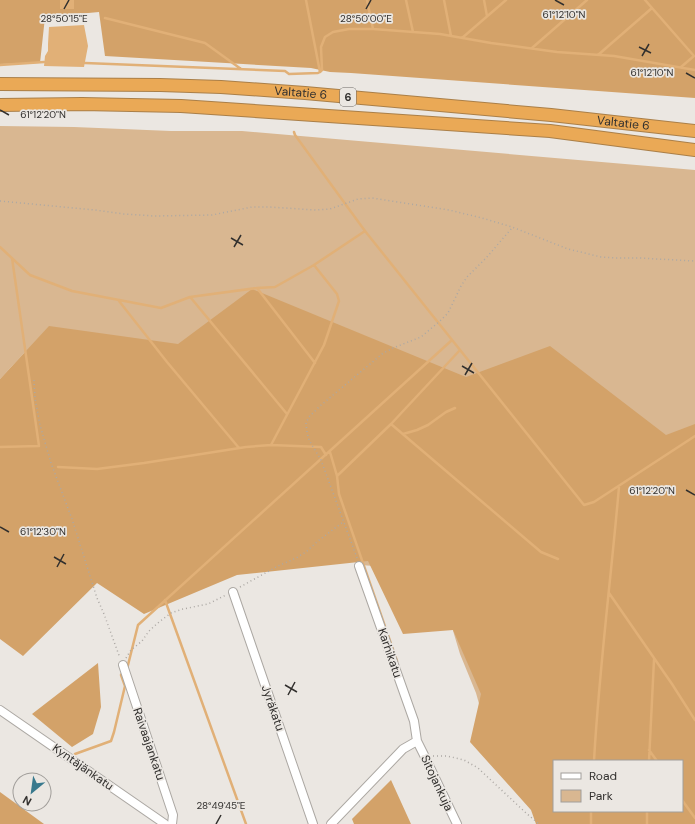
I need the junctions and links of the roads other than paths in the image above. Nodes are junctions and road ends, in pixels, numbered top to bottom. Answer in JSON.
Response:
{"nodes":[{"id":1,"x":0,"y":84,"type":"edge"},
{"id":2,"x":0,"y":105,"type":"edge"},
{"id":3,"x":695,"y":132,"type":"edge"},
{"id":4,"x":695,"y":150,"type":"edge"},
{"id":5,"x":360,"y":566,"type":"road end"},
{"id":6,"x":233,"y":592,"type":"dead end"},
{"id":7,"x":122,"y":665,"type":"road end"},
{"id":8,"x":0,"y":710,"type":"edge"},
{"id":9,"x":417,"y":741,"type":"junction"},
{"id":10,"x":165,"y":824,"type":"edge"},
{"id":11,"x":172,"y":824,"type":"edge"},
{"id":12,"x":313,"y":824,"type":"edge"},
{"id":13,"x":331,"y":824,"type":"edge"},
{"id":14,"x":457,"y":824,"type":"edge"}],
"edges":[{"from":1,"to":3,"type":"highway","name":"Valtatie 6","number":"6"},
{"from":2,"to":4,"type":"highway","name":"Valtatie 6","number":"6"},
{"from":5,"to":9,"type":"street","name":"Karhikatu"},
{"from":6,"to":12,"type":"street","name":"Jyräkatu"},
{"from":7,"to":11,"type":"street","name":"Raivaajankatu"},
{"from":8,"to":10,"type":"street","name":"Kyntäjänkatu"},
{"from":9,"to":13,"type":"street"},
{"from":9,"to":14,"type":"street","name":"Sitojankuja"}]}
